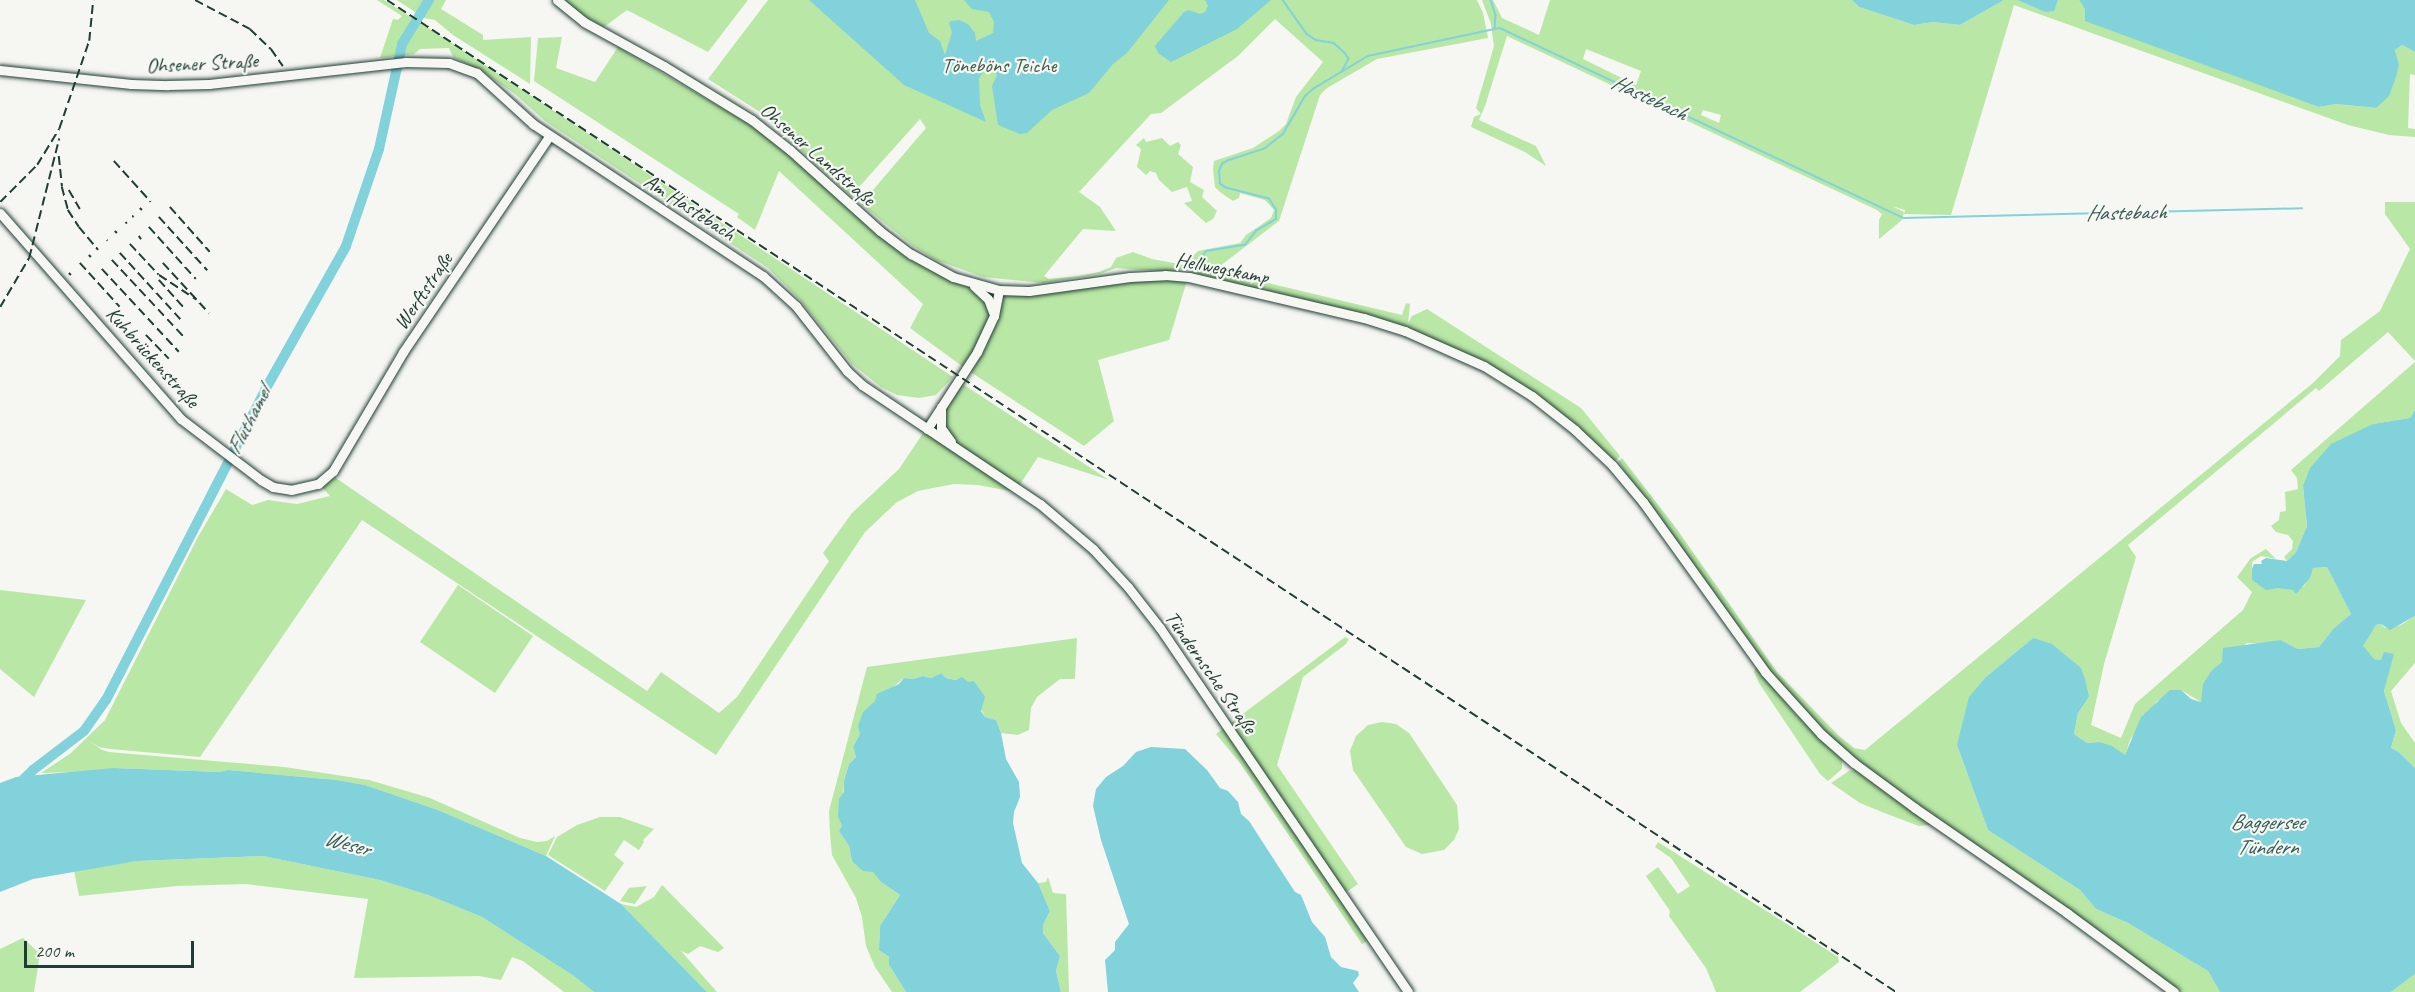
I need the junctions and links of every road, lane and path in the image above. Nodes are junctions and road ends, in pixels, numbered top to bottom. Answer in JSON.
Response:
{"nodes":[{"id":1,"x":557,"y":0,"type":"edge"},
{"id":2,"x":406,"y":62,"type":"joint"},
{"id":3,"x":0,"y":70,"type":"edge"},
{"id":4,"x":549,"y":136,"type":"junction"},
{"id":5,"x":0,"y":213,"type":"edge"},
{"id":6,"x":972,"y":284,"type":"junction"},
{"id":7,"x":999,"y":290,"type":"junction"},
{"id":8,"x":994,"y":316,"type":"junction"},
{"id":9,"x":941,"y":407,"type":"junction"},
{"id":10,"x":927,"y":429,"type":"junction"},
{"id":11,"x":956,"y":448,"type":"junction"},
{"id":12,"x":333,"y":471,"type":"joint"},
{"id":13,"x":1408,"y":992,"type":"edge"},
{"id":14,"x":2174,"y":992,"type":"edge"}],
"edges":[{"from":1,"to":6,"type":"main road","name":"Ohsener Landstraße"},
{"from":2,"to":3,"type":"main road","name":"Ohsener Straße"},
{"from":2,"to":4,"type":"main road","name":"Am Hastebach"},
{"from":4,"to":10,"type":"main road","name":"Am Hastebach"},
{"from":4,"to":12,"type":"main road","name":"Werftstraße"},
{"from":5,"to":12,"type":"main road","name":"Kuhbrückenstraße"},
{"from":6,"to":7,"type":"main road","name":"Hellwegskamp"},
{"from":6,"to":8,"type":"main road"},
{"from":7,"to":8,"type":"main road"},
{"from":7,"to":14,"type":"main road","name":"Hellwegskamp"},
{"from":8,"to":9,"type":"main road"},
{"from":9,"to":10,"type":"main road"},
{"from":9,"to":11,"type":"main road"},
{"from":10,"to":11,"type":"main road","name":"Tündernsche Straße"},
{"from":11,"to":13,"type":"main road","name":"Tündernsche Straße"}]}
